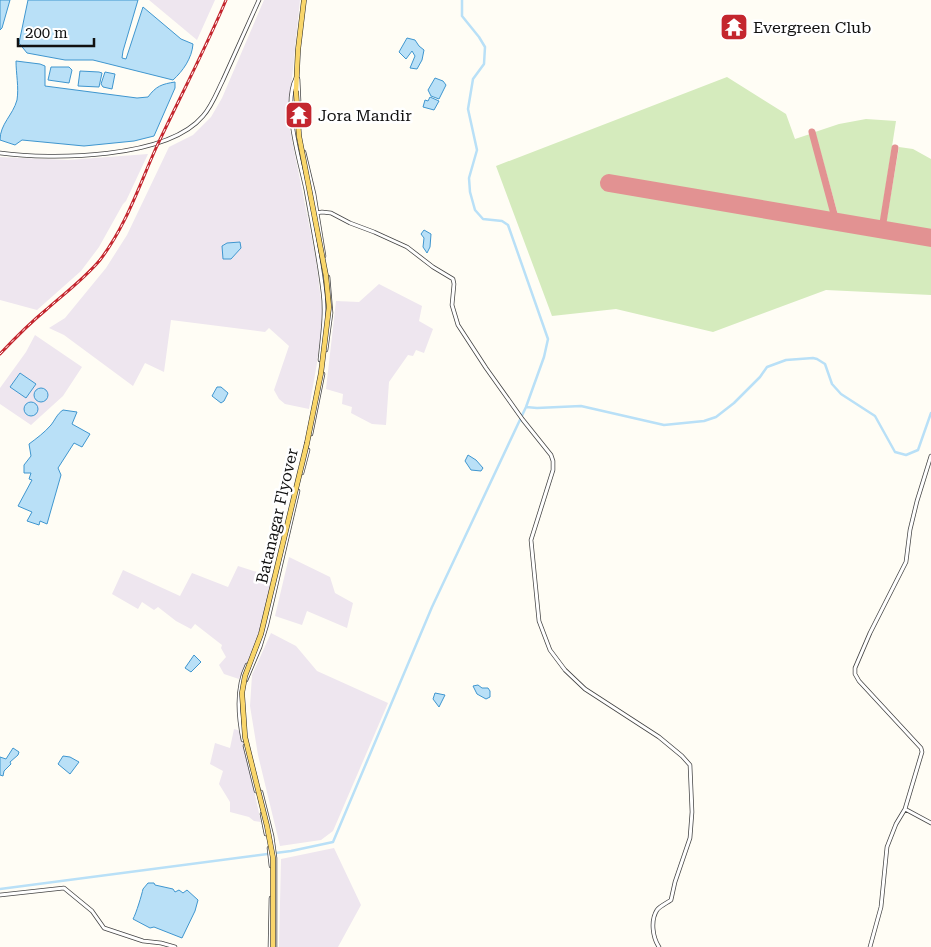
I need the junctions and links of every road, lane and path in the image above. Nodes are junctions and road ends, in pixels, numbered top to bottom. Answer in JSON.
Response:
{"nodes":[{"id":1,"x":259,"y":0,"type":"edge"},
{"id":2,"x":305,"y":0,"type":"edge"},
{"id":3,"x":297,"y":78,"type":"junction"},
{"id":4,"x":0,"y":153,"type":"edge"},
{"id":5,"x":317,"y":212,"type":"junction"},
{"id":6,"x":310,"y":214,"type":"junction"},
{"id":7,"x":931,"y":456,"type":"edge"},
{"id":8,"x":905,"y":809,"type":"junction"},
{"id":9,"x":931,"y":822,"type":"edge"},
{"id":10,"x":0,"y":895,"type":"edge"},
{"id":11,"x":175,"y":947,"type":"edge"},
{"id":12,"x":273,"y":947,"type":"edge"},
{"id":13,"x":660,"y":947,"type":"edge"},
{"id":14,"x":870,"y":947,"type":"edge"}],
"edges":[{"from":1,"to":4,"type":"street"},
{"from":2,"to":3,"type":"main road","name":"Batanagar Flyover"},
{"from":3,"to":5,"type":"street"},
{"from":3,"to":6,"type":"street"},
{"from":3,"to":12,"type":"main road","name":"Batanagar Flyover","bridge":true},
{"from":5,"to":6,"type":"street"},
{"from":5,"to":12,"type":"street","bridge":true},
{"from":5,"to":13,"type":"street"},
{"from":6,"to":12,"type":"street","bridge":true},
{"from":7,"to":8,"type":"street"},
{"from":8,"to":9,"type":"street"},
{"from":8,"to":14,"type":"street"},
{"from":10,"to":11,"type":"street"}]}
